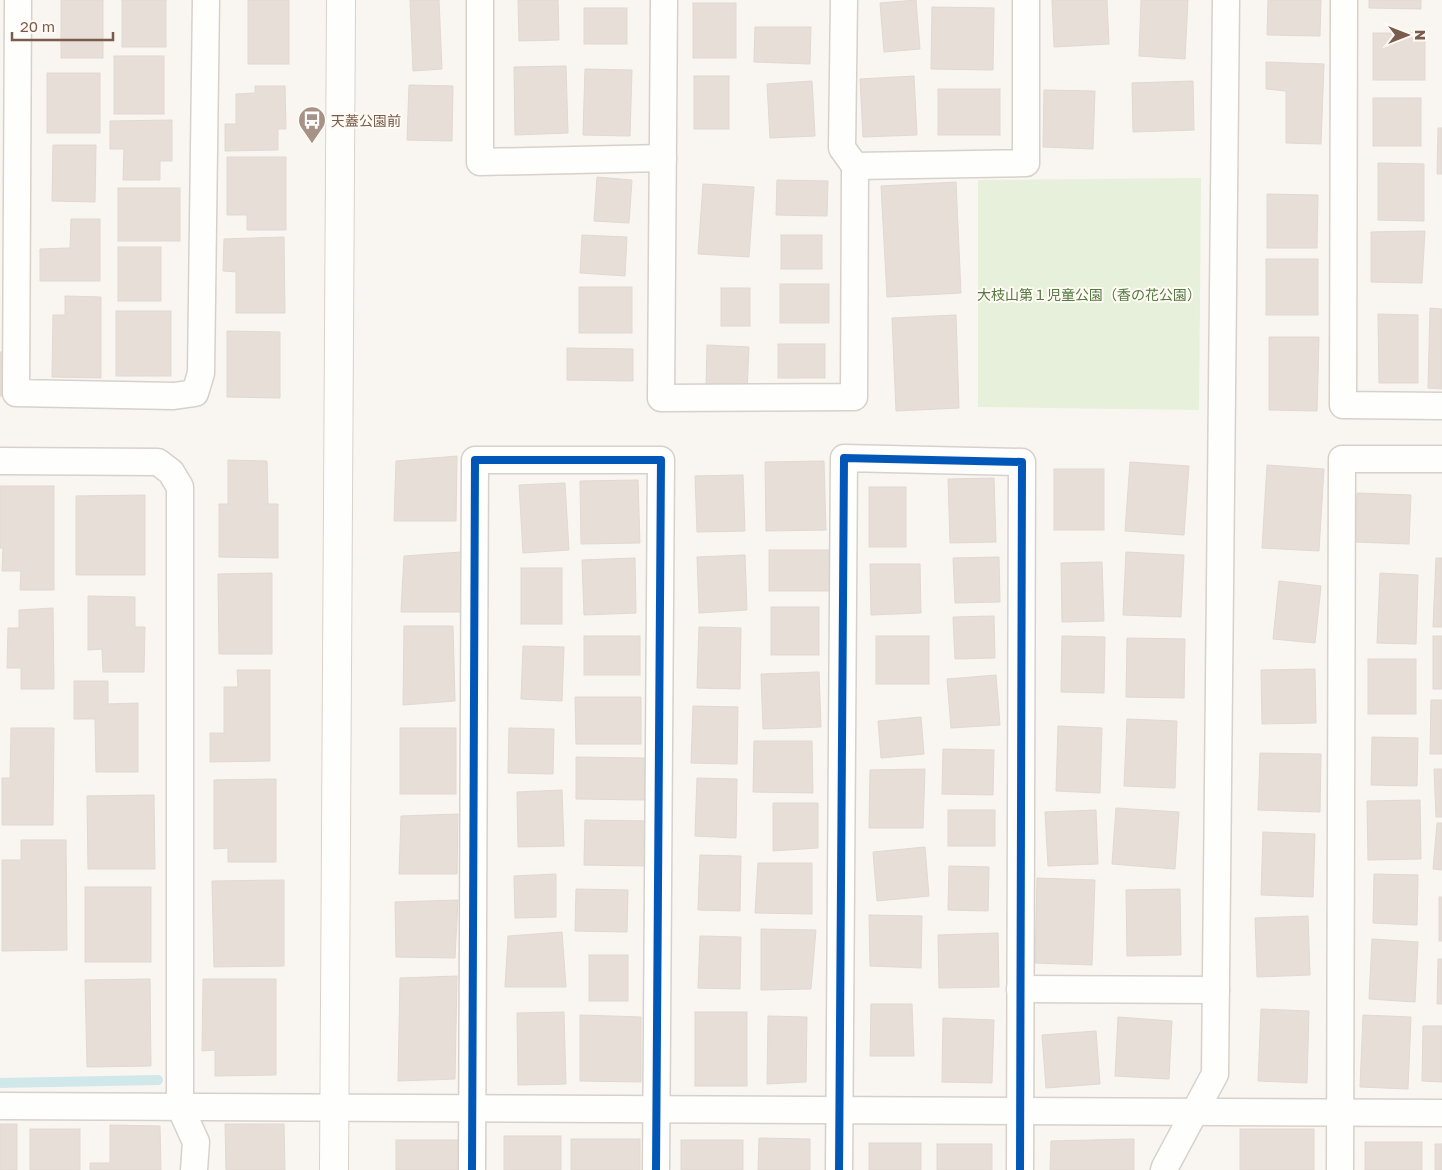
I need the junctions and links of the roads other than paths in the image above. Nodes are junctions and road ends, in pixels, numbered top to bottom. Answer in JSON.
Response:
{"nodes":[{"id":1,"x":18,"y":0,"type":"edge"},
{"id":2,"x":206,"y":0,"type":"edge"},
{"id":3,"x":341,"y":0,"type":"edge"},
{"id":4,"x":480,"y":0,"type":"edge"},
{"id":5,"x":664,"y":0,"type":"edge"},
{"id":6,"x":844,"y":0,"type":"edge"},
{"id":7,"x":1026,"y":0,"type":"edge"},
{"id":8,"x":1226,"y":0,"type":"edge"},
{"id":9,"x":1344,"y":0,"type":"edge"},
{"id":10,"x":663,"y":158,"type":"junction"},
{"id":11,"x":855,"y":166,"type":"junction"},
{"id":12,"x":1442,"y":406,"type":"edge"},
{"id":13,"x":1442,"y":459,"type":"edge"},
{"id":14,"x":0,"y":461,"type":"edge"},
{"id":15,"x":1020,"y":989,"type":"junction"},
{"id":16,"x":1216,"y":990,"type":"junction"},
{"id":17,"x":0,"y":1106,"type":"edge"},
{"id":18,"x":180,"y":1107,"type":"junction"},
{"id":19,"x":335,"y":1108,"type":"junction"},
{"id":20,"x":472,"y":1108,"type":"junction"},
{"id":21,"x":656,"y":1109,"type":"junction"},
{"id":22,"x":839,"y":1110,"type":"junction"},
{"id":23,"x":1020,"y":1111,"type":"junction"},
{"id":24,"x":1196,"y":1112,"type":"junction"},
{"id":25,"x":1340,"y":1112,"type":"junction"},
{"id":26,"x":1442,"y":1113,"type":"edge"},
{"id":27,"x":194,"y":1170,"type":"edge"},
{"id":28,"x":334,"y":1170,"type":"edge"},
{"id":29,"x":472,"y":1170,"type":"edge"},
{"id":30,"x":656,"y":1170,"type":"edge"},
{"id":31,"x":839,"y":1170,"type":"edge"},
{"id":32,"x":1020,"y":1170,"type":"edge"},
{"id":33,"x":1164,"y":1170,"type":"edge"},
{"id":34,"x":1340,"y":1170,"type":"edge"}],
"edges":[{"from":1,"to":2,"type":"street"},
{"from":3,"to":19,"type":"street"},
{"from":4,"to":10,"type":"street"},
{"from":5,"to":10,"type":"street"},
{"from":6,"to":11,"type":"street"},
{"from":7,"to":11,"type":"street"},
{"from":8,"to":16,"type":"street"},
{"from":9,"to":12,"type":"street"},
{"from":10,"to":11,"type":"street"},
{"from":13,"to":25,"type":"street"},
{"from":14,"to":18,"type":"street"},
{"from":15,"to":16,"type":"street"},
{"from":15,"to":22,"type":"street"},
{"from":15,"to":23,"type":"street"},
{"from":16,"to":24,"type":"street"},
{"from":17,"to":18,"type":"street"},
{"from":18,"to":19,"type":"street"},
{"from":18,"to":27,"type":"street"},
{"from":19,"to":20,"type":"street"},
{"from":19,"to":28,"type":"street"},
{"from":20,"to":21,"type":"street"},
{"from":20,"to":21,"type":"street"},
{"from":20,"to":29,"type":"street"},
{"from":21,"to":22,"type":"street"},
{"from":21,"to":30,"type":"street"},
{"from":22,"to":23,"type":"street"},
{"from":22,"to":31,"type":"street"},
{"from":23,"to":24,"type":"street"},
{"from":23,"to":32,"type":"street"},
{"from":24,"to":25,"type":"street"},
{"from":24,"to":33,"type":"street"},
{"from":25,"to":26,"type":"street"},
{"from":25,"to":34,"type":"street"}]}
